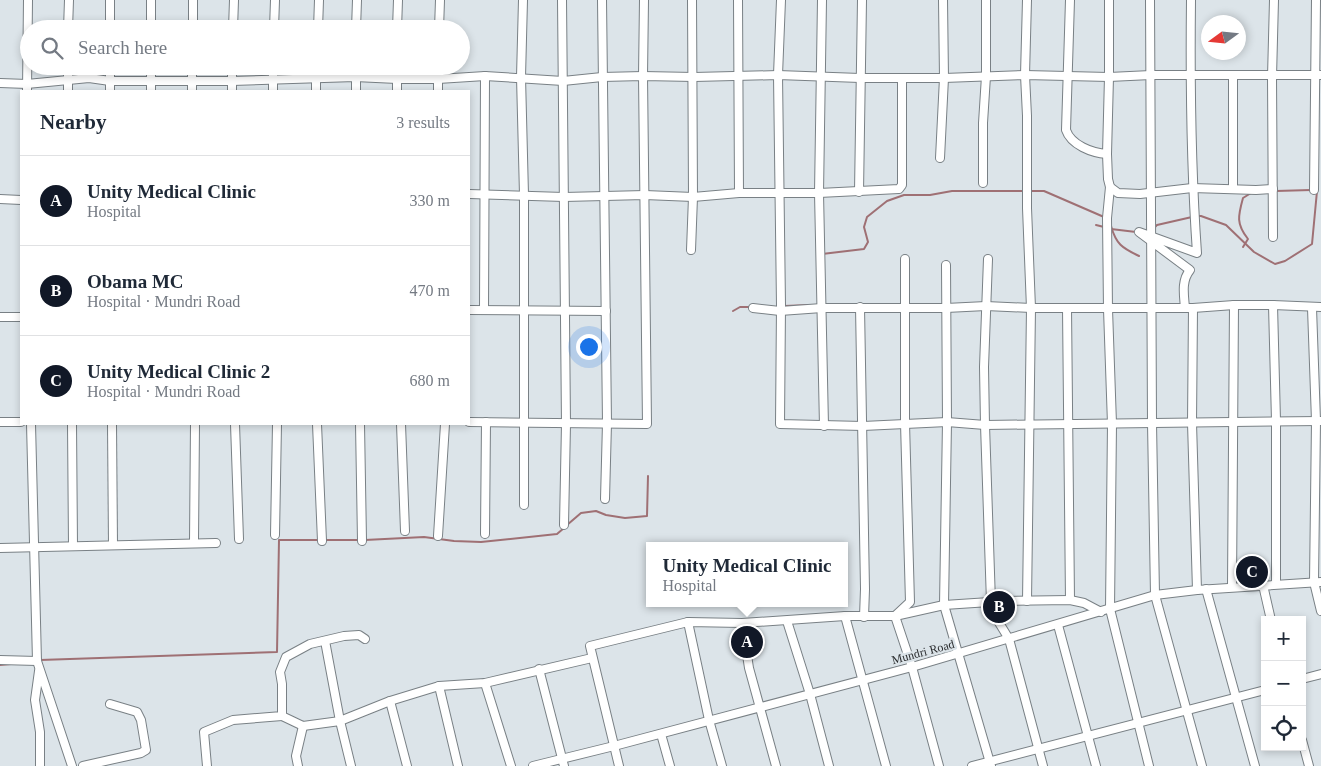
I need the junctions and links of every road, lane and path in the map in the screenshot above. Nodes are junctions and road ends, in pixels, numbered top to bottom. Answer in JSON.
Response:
{"nodes":[{"id":1,"x":28,"y":0,"type":"edge"},
{"id":2,"x":69,"y":0,"type":"edge"},
{"id":3,"x":110,"y":0,"type":"edge"},
{"id":4,"x":151,"y":0,"type":"edge"},
{"id":5,"x":193,"y":0,"type":"edge"},
{"id":6,"x":234,"y":0,"type":"edge"},
{"id":7,"x":275,"y":0,"type":"edge"},
{"id":8,"x":319,"y":0,"type":"edge"},
{"id":9,"x":357,"y":0,"type":"edge"},
{"id":10,"x":398,"y":0,"type":"edge"},
{"id":11,"x":440,"y":0,"type":"edge"},
{"id":12,"x":523,"y":0,"type":"edge"},
{"id":13,"x":562,"y":0,"type":"edge"},
{"id":14,"x":602,"y":0,"type":"edge"},
{"id":15,"x":644,"y":0,"type":"edge"},
{"id":16,"x":692,"y":0,"type":"edge"},
{"id":17,"x":738,"y":0,"type":"edge"},
{"id":18,"x":781,"y":0,"type":"edge"},
{"id":19,"x":822,"y":0,"type":"edge"},
{"id":20,"x":862,"y":0,"type":"edge"},
{"id":21,"x":943,"y":0,"type":"edge"},
{"id":22,"x":986,"y":0,"type":"edge"},
{"id":23,"x":1027,"y":0,"type":"edge"},
{"id":24,"x":1070,"y":0,"type":"edge"},
{"id":25,"x":1109,"y":0,"type":"edge"},
{"id":26,"x":1150,"y":0,"type":"edge"},
{"id":27,"x":1191,"y":0,"type":"edge"},
{"id":28,"x":1274,"y":0,"type":"edge"},
{"id":29,"x":1316,"y":0,"type":"edge"},
{"id":30,"x":28,"y":20,"type":"edge"},
{"id":31,"x":68,"y":20,"type":"edge"},
{"id":32,"x":110,"y":20,"type":"edge"},
{"id":33,"x":151,"y":20,"type":"edge"},
{"id":34,"x":193,"y":20,"type":"edge"},
{"id":35,"x":233,"y":20,"type":"edge"},
{"id":36,"x":274,"y":20,"type":"edge"},
{"id":37,"x":318,"y":20,"type":"edge"},
{"id":38,"x":356,"y":20,"type":"edge"},
{"id":39,"x":397,"y":20,"type":"edge"},
{"id":40,"x":439,"y":20,"type":"edge"},
{"id":41,"x":67,"y":75,"type":"edge"},
{"id":42,"x":110,"y":75,"type":"edge"},
{"id":43,"x":151,"y":75,"type":"edge"},
{"id":44,"x":192,"y":75,"type":"edge"},
{"id":45,"x":232,"y":75,"type":"edge"},
{"id":46,"x":273,"y":75,"type":"edge"},
{"id":47,"x":316,"y":75,"type":"edge"},
{"id":48,"x":397,"y":75,"type":"edge"},
{"id":49,"x":438,"y":75,"type":"edge"},
{"id":50,"x":778,"y":75,"type":"junction"},
{"id":51,"x":1025,"y":75,"type":"junction"},
{"id":52,"x":1151,"y":75,"type":"junction"},
{"id":53,"x":1190,"y":75,"type":"junction"},
{"id":54,"x":1318,"y":75,"type":"edge"},
{"id":55,"x":485,"y":76,"type":"junction"},
{"id":56,"x":643,"y":76,"type":"junction"},
{"id":57,"x":738,"y":76,"type":"junction"},
{"id":58,"x":986,"y":76,"type":"junction"},
{"id":59,"x":1233,"y":76,"type":"junction"},
{"id":60,"x":1272,"y":76,"type":"junction"},
{"id":61,"x":355,"y":77,"type":"junction"},
{"id":62,"x":602,"y":77,"type":"junction"},
{"id":63,"x":694,"y":77,"type":"junction"},
{"id":64,"x":820,"y":77,"type":"junction"},
{"id":65,"x":1068,"y":77,"type":"junction"},
{"id":66,"x":1109,"y":77,"type":"junction"},
{"id":67,"x":521,"y":78,"type":"junction"},
{"id":68,"x":860,"y":78,"type":"junction"},
{"id":69,"x":902,"y":78,"type":"junction"},
{"id":70,"x":944,"y":78,"type":"junction"},
{"id":71,"x":316,"y":79,"type":"junction"},
{"id":72,"x":438,"y":79,"type":"junction"},
{"id":73,"x":192,"y":80,"type":"junction"},
{"id":74,"x":273,"y":80,"type":"junction"},
{"id":75,"x":397,"y":80,"type":"junction"},
{"id":76,"x":67,"y":81,"type":"junction"},
{"id":77,"x":151,"y":81,"type":"junction"},
{"id":78,"x":563,"y":81,"type":"junction"},
{"id":79,"x":110,"y":82,"type":"junction"},
{"id":80,"x":232,"y":82,"type":"junction"},
{"id":81,"x":0,"y":83,"type":"edge"},
{"id":82,"x":27,"y":87,"type":"edge"},
{"id":83,"x":68,"y":90,"type":"edge"},
{"id":84,"x":110,"y":90,"type":"edge"},
{"id":85,"x":151,"y":90,"type":"edge"},
{"id":86,"x":192,"y":90,"type":"edge"},
{"id":87,"x":232,"y":90,"type":"edge"},
{"id":88,"x":273,"y":90,"type":"edge"},
{"id":89,"x":316,"y":90,"type":"edge"},
{"id":90,"x":356,"y":90,"type":"edge"},
{"id":91,"x":397,"y":90,"type":"edge"},
{"id":92,"x":438,"y":90,"type":"edge"},
{"id":93,"x":1107,"y":154,"type":"junction"},
{"id":94,"x":940,"y":158,"type":"dead end"},
{"id":95,"x":983,"y":183,"type":"dead end"},
{"id":96,"x":1110,"y":187,"type":"junction"},
{"id":97,"x":1192,"y":188,"type":"junction"},
{"id":98,"x":1274,"y":188,"type":"junction"},
{"id":99,"x":1233,"y":189,"type":"junction"},
{"id":100,"x":1314,"y":190,"type":"dead end"},
{"id":101,"x":859,"y":192,"type":"junction"},
{"id":102,"x":739,"y":193,"type":"junction"},
{"id":103,"x":779,"y":193,"type":"junction"},
{"id":104,"x":819,"y":193,"type":"junction"},
{"id":105,"x":1150,"y":193,"type":"junction"},
{"id":106,"x":470,"y":194,"type":"edge"},
{"id":107,"x":485,"y":194,"type":"junction"},
{"id":108,"x":524,"y":195,"type":"junction"},
{"id":109,"x":645,"y":195,"type":"junction"},
{"id":110,"x":604,"y":196,"type":"junction"},
{"id":111,"x":693,"y":196,"type":"junction"},
{"id":112,"x":564,"y":197,"type":"junction"},
{"id":113,"x":0,"y":199,"type":"edge"},
{"id":114,"x":20,"y":200,"type":"edge"},
{"id":115,"x":1273,"y":237,"type":"dead end"},
{"id":116,"x":690,"y":250,"type":"dead end"},
{"id":117,"x":905,"y":259,"type":"dead end"},
{"id":118,"x":988,"y":259,"type":"dead end"},
{"id":119,"x":946,"y":265,"type":"dead end"},
{"id":120,"x":1234,"y":305,"type":"junction"},
{"id":121,"x":1272,"y":305,"type":"junction"},
{"id":122,"x":986,"y":306,"type":"junction"},
{"id":123,"x":860,"y":307,"type":"junction"},
{"id":124,"x":1321,"y":307,"type":"edge"},
{"id":125,"x":753,"y":308,"type":"dead end"},
{"id":126,"x":822,"y":308,"type":"junction"},
{"id":127,"x":905,"y":308,"type":"junction"},
{"id":128,"x":946,"y":308,"type":"junction"},
{"id":129,"x":1030,"y":308,"type":"junction"},
{"id":130,"x":1067,"y":308,"type":"junction"},
{"id":131,"x":1152,"y":308,"type":"junction"},
{"id":132,"x":1189,"y":308,"type":"junction"},
{"id":133,"x":1312,"y":308,"type":"junction"},
{"id":134,"x":1108,"y":309,"type":"junction"},
{"id":135,"x":470,"y":310,"type":"edge"},
{"id":136,"x":484,"y":310,"type":"junction"},
{"id":137,"x":525,"y":310,"type":"junction"},
{"id":138,"x":780,"y":310,"type":"junction"},
{"id":139,"x":564,"y":311,"type":"junction"},
{"id":140,"x":606,"y":311,"type":"junction"},
{"id":141,"x":0,"y":317,"type":"edge"},
{"id":142,"x":20,"y":317,"type":"edge"},
{"id":143,"x":1234,"y":421,"type":"junction"},
{"id":144,"x":1276,"y":421,"type":"junction"},
{"id":145,"x":1318,"y":421,"type":"edge"},
{"id":146,"x":0,"y":422,"type":"edge"},
{"id":147,"x":20,"y":422,"type":"edge"},
{"id":148,"x":470,"y":422,"type":"edge"},
{"id":149,"x":486,"y":422,"type":"junction"},
{"id":150,"x":523,"y":422,"type":"junction"},
{"id":151,"x":947,"y":422,"type":"junction"},
{"id":152,"x":607,"y":423,"type":"junction"},
{"id":153,"x":905,"y":423,"type":"junction"},
{"id":154,"x":1152,"y":423,"type":"junction"},
{"id":155,"x":1192,"y":423,"type":"junction"},
{"id":156,"x":566,"y":424,"type":"junction"},
{"id":157,"x":1030,"y":424,"type":"junction"},
{"id":158,"x":1068,"y":424,"type":"junction"},
{"id":159,"x":1112,"y":424,"type":"junction"},
{"id":160,"x":30,"y":425,"type":"edge"},
{"id":161,"x":72,"y":425,"type":"edge"},
{"id":162,"x":112,"y":425,"type":"edge"},
{"id":163,"x":195,"y":425,"type":"edge"},
{"id":164,"x":235,"y":425,"type":"edge"},
{"id":165,"x":277,"y":425,"type":"edge"},
{"id":166,"x":317,"y":425,"type":"edge"},
{"id":167,"x":360,"y":425,"type":"edge"},
{"id":168,"x":401,"y":425,"type":"edge"},
{"id":169,"x":445,"y":425,"type":"edge"},
{"id":170,"x":985,"y":425,"type":"junction"},
{"id":171,"x":824,"y":426,"type":"junction"},
{"id":172,"x":862,"y":426,"type":"junction"},
{"id":173,"x":605,"y":499,"type":"dead end"},
{"id":174,"x":524,"y":506,"type":"dead end"},
{"id":175,"x":564,"y":524,"type":"dead end"},
{"id":176,"x":405,"y":532,"type":"dead end"},
{"id":177,"x":485,"y":534,"type":"dead end"},
{"id":178,"x":275,"y":535,"type":"dead end"},
{"id":179,"x":438,"y":536,"type":"dead end"},
{"id":180,"x":239,"y":539,"type":"dead end"},
{"id":181,"x":322,"y":540,"type":"dead end"},
{"id":182,"x":194,"y":541,"type":"dead end"},
{"id":183,"x":362,"y":541,"type":"dead end"},
{"id":184,"x":216,"y":542,"type":"dead end"},
{"id":185,"x":113,"y":545,"type":"junction"},
{"id":186,"x":73,"y":546,"type":"junction"},
{"id":187,"x":35,"y":547,"type":"junction"},
{"id":188,"x":0,"y":548,"type":"edge"},
{"id":189,"x":1318,"y":582,"type":"edge"},
{"id":190,"x":1276,"y":584,"type":"junction"},
{"id":191,"x":1263,"y":585,"type":"junction"},
{"id":192,"x":1232,"y":587,"type":"junction"},
{"id":193,"x":1206,"y":589,"type":"junction"},
{"id":194,"x":1197,"y":590,"type":"junction"},
{"id":195,"x":1155,"y":595,"type":"junction"},
{"id":196,"x":1070,"y":600,"type":"junction"},
{"id":197,"x":1027,"y":601,"type":"junction"},
{"id":198,"x":991,"y":602,"type":"junction"},
{"id":199,"x":944,"y":605,"type":"junction"},
{"id":200,"x":1110,"y":609,"type":"junction"},
{"id":201,"x":1321,"y":611,"type":"edge"},
{"id":202,"x":1100,"y":612,"type":"junction"},
{"id":203,"x":845,"y":616,"type":"junction"},
{"id":204,"x":896,"y":616,"type":"junction"},
{"id":205,"x":1270,"y":616,"type":"edge"},
{"id":206,"x":864,"y":617,"type":"junction"},
{"id":207,"x":787,"y":621,"type":"junction"},
{"id":208,"x":688,"y":622,"type":"junction"},
{"id":209,"x":742,"y":623,"type":"junction"},
{"id":210,"x":1058,"y":625,"type":"junction"},
{"id":211,"x":365,"y":639,"type":"dead end"},
{"id":212,"x":1009,"y":639,"type":"junction"},
{"id":213,"x":325,"y":640,"type":"junction"},
{"id":214,"x":958,"y":654,"type":"junction"},
{"id":215,"x":592,"y":658,"type":"junction"},
{"id":216,"x":0,"y":660,"type":"edge"},
{"id":217,"x":37,"y":660,"type":"junction"},
{"id":218,"x":912,"y":666,"type":"junction"},
{"id":219,"x":39,"y":669,"type":"junction"},
{"id":220,"x":539,"y":669,"type":"junction"},
{"id":221,"x":1321,"y":674,"type":"edge"},
{"id":222,"x":1306,"y":678,"type":"edge"},
{"id":223,"x":862,"y":680,"type":"junction"},
{"id":224,"x":485,"y":683,"type":"junction"},
{"id":225,"x":439,"y":686,"type":"junction"},
{"id":226,"x":1261,"y":691,"type":"edge"},
{"id":227,"x":810,"y":694,"type":"junction"},
{"id":228,"x":1237,"y":698,"type":"junction"},
{"id":229,"x":390,"y":701,"type":"junction"},
{"id":230,"x":110,"y":704,"type":"dead end"},
{"id":231,"x":761,"y":708,"type":"junction"},
{"id":232,"x":1187,"y":710,"type":"junction"},
{"id":233,"x":282,"y":716,"type":"junction"},
{"id":234,"x":709,"y":720,"type":"junction"},
{"id":235,"x":340,"y":721,"type":"junction"},
{"id":236,"x":1138,"y":722,"type":"junction"},
{"id":237,"x":303,"y":726,"type":"junction"},
{"id":238,"x":661,"y":734,"type":"junction"},
{"id":239,"x":1088,"y":735,"type":"junction"},
{"id":240,"x":614,"y":746,"type":"junction"},
{"id":241,"x":1038,"y":748,"type":"junction"},
{"id":242,"x":1305,"y":751,"type":"edge"},
{"id":243,"x":563,"y":762,"type":"edge"},
{"id":244,"x":990,"y":764,"type":"edge"},
{"id":245,"x":40,"y":766,"type":"edge"},
{"id":246,"x":72,"y":766,"type":"edge"},
{"id":247,"x":83,"y":766,"type":"edge"},
{"id":248,"x":207,"y":766,"type":"edge"},
{"id":249,"x":298,"y":766,"type":"edge"},
{"id":250,"x":351,"y":766,"type":"edge"},
{"id":251,"x":407,"y":766,"type":"edge"},
{"id":252,"x":458,"y":766,"type":"edge"},
{"id":253,"x":511,"y":766,"type":"edge"},
{"id":254,"x":534,"y":766,"type":"edge"},
{"id":255,"x":619,"y":766,"type":"edge"},
{"id":256,"x":670,"y":766,"type":"edge"},
{"id":257,"x":722,"y":766,"type":"edge"},
{"id":258,"x":776,"y":766,"type":"edge"},
{"id":259,"x":829,"y":766,"type":"edge"},
{"id":260,"x":886,"y":766,"type":"edge"},
{"id":261,"x":939,"y":766,"type":"edge"},
{"id":262,"x":972,"y":766,"type":"edge"},
{"id":263,"x":1043,"y":766,"type":"edge"},
{"id":264,"x":1096,"y":766,"type":"edge"},
{"id":265,"x":1149,"y":766,"type":"edge"},
{"id":266,"x":1202,"y":766,"type":"edge"},
{"id":267,"x":1255,"y":766,"type":"edge"},
{"id":268,"x":1309,"y":766,"type":"edge"}],
"edges":[{"from":1,"to":30,"type":"street"},
{"from":2,"to":31,"type":"street"},
{"from":3,"to":32,"type":"street"},
{"from":4,"to":33,"type":"street"},
{"from":5,"to":34,"type":"street"},
{"from":6,"to":35,"type":"street"},
{"from":7,"to":36,"type":"street"},
{"from":8,"to":37,"type":"street"},
{"from":9,"to":38,"type":"street"},
{"from":10,"to":39,"type":"street"},
{"from":11,"to":40,"type":"street"},
{"from":12,"to":67,"type":"street"},
{"from":13,"to":78,"type":"street"},
{"from":14,"to":62,"type":"street"},
{"from":15,"to":56,"type":"street"},
{"from":16,"to":63,"type":"street"},
{"from":17,"to":57,"type":"street"},
{"from":18,"to":50,"type":"street"},
{"from":19,"to":64,"type":"street"},
{"from":20,"to":68,"type":"street"},
{"from":21,"to":70,"type":"street"},
{"from":22,"to":58,"type":"street"},
{"from":23,"to":51,"type":"street"},
{"from":24,"to":65,"type":"street"},
{"from":25,"to":66,"type":"street"},
{"from":26,"to":52,"type":"street"},
{"from":27,"to":53,"type":"street"},
{"from":28,"to":60,"type":"street"},
{"from":29,"to":54,"type":"street"},
{"from":41,"to":76,"type":"street"},
{"from":42,"to":79,"type":"street"},
{"from":43,"to":77,"type":"street"},
{"from":44,"to":73,"type":"street"},
{"from":45,"to":80,"type":"street"},
{"from":46,"to":74,"type":"street"},
{"from":47,"to":71,"type":"street"},
{"from":48,"to":75,"type":"street"},
{"from":49,"to":72,"type":"street"},
{"from":50,"to":57,"type":"street"},
{"from":50,"to":64,"type":"street"},
{"from":50,"to":103,"type":"street"},
{"from":51,"to":58,"type":"street"},
{"from":51,"to":65,"type":"street"},
{"from":51,"to":129,"type":"street"},
{"from":52,"to":53,"type":"street"},
{"from":52,"to":66,"type":"street"},
{"from":52,"to":105,"type":"street"},
{"from":53,"to":59,"type":"street"},
{"from":53,"to":97,"type":"street"},
{"from":54,"to":60,"type":"street"},
{"from":54,"to":100,"type":"street"},
{"from":55,"to":67,"type":"street"},
{"from":55,"to":72,"type":"street"},
{"from":55,"to":107,"type":"street"},
{"from":56,"to":62,"type":"street"},
{"from":56,"to":63,"type":"street"},
{"from":56,"to":109,"type":"street"},
{"from":57,"to":63,"type":"street"},
{"from":57,"to":102,"type":"street"},
{"from":58,"to":70,"type":"street"},
{"from":58,"to":95,"type":"street"},
{"from":59,"to":60,"type":"street"},
{"from":59,"to":99,"type":"street"},
{"from":60,"to":98,"type":"street"},
{"from":61,"to":71,"type":"street"},
{"from":61,"to":75,"type":"street"},
{"from":61,"to":90,"type":"street"},
{"from":62,"to":78,"type":"street"},
{"from":62,"to":110,"type":"street"},
{"from":63,"to":111,"type":"street"},
{"from":64,"to":68,"type":"street"},
{"from":64,"to":104,"type":"street"},
{"from":65,"to":66,"type":"street"},
{"from":65,"to":93,"type":"street"},
{"from":66,"to":93,"type":"street"},
{"from":67,"to":78,"type":"street"},
{"from":67,"to":108,"type":"street"},
{"from":68,"to":69,"type":"street"},
{"from":68,"to":101,"type":"street"},
{"from":69,"to":70,"type":"street"},
{"from":69,"to":101,"type":"street"},
{"from":70,"to":94,"type":"street"},
{"from":71,"to":74,"type":"street"},
{"from":71,"to":89,"type":"street"},
{"from":72,"to":75,"type":"street"},
{"from":72,"to":92,"type":"street"},
{"from":73,"to":77,"type":"street"},
{"from":73,"to":80,"type":"street"},
{"from":73,"to":86,"type":"street"},
{"from":74,"to":80,"type":"street"},
{"from":74,"to":88,"type":"street"},
{"from":75,"to":91,"type":"street"},
{"from":76,"to":79,"type":"street"},
{"from":76,"to":82,"type":"street"},
{"from":76,"to":83,"type":"street"},
{"from":77,"to":79,"type":"street"},
{"from":77,"to":85,"type":"street"},
{"from":78,"to":112,"type":"street"},
{"from":79,"to":84,"type":"street"},
{"from":80,"to":87,"type":"street"},
{"from":81,"to":82,"type":"street"},
{"from":93,"to":96,"type":"street"},
{"from":96,"to":105,"type":"street"},
{"from":96,"to":134,"type":"street"},
{"from":97,"to":99,"type":"street"},
{"from":97,"to":105,"type":"street"},
{"from":97,"to":132,"type":"street"},
{"from":98,"to":99,"type":"street"},
{"from":98,"to":115,"type":"street"},
{"from":101,"to":104,"type":"street"},
{"from":102,"to":103,"type":"street"},
{"from":102,"to":111,"type":"street"},
{"from":103,"to":104,"type":"street"},
{"from":103,"to":138,"type":"street"},
{"from":104,"to":126,"type":"street"},
{"from":105,"to":131,"type":"street"},
{"from":106,"to":107,"type":"street"},
{"from":107,"to":108,"type":"street"},
{"from":107,"to":136,"type":"street"},
{"from":108,"to":112,"type":"street"},
{"from":108,"to":137,"type":"street"},
{"from":109,"to":110,"type":"street"},
{"from":109,"to":111,"type":"street"},
{"from":109,"to":152,"type":"street"},
{"from":110,"to":112,"type":"street"},
{"from":110,"to":140,"type":"street"},
{"from":111,"to":116,"type":"street"},
{"from":112,"to":139,"type":"street"},
{"from":113,"to":114,"type":"street"},
{"from":117,"to":127,"type":"street"},
{"from":118,"to":122,"type":"street"},
{"from":119,"to":128,"type":"street"},
{"from":120,"to":121,"type":"street"},
{"from":120,"to":132,"type":"street"},
{"from":120,"to":143,"type":"street"},
{"from":121,"to":133,"type":"street"},
{"from":121,"to":144,"type":"street"},
{"from":122,"to":128,"type":"street"},
{"from":122,"to":129,"type":"street"},
{"from":122,"to":170,"type":"street"},
{"from":123,"to":126,"type":"street"},
{"from":123,"to":127,"type":"street"},
{"from":123,"to":172,"type":"street"},
{"from":124,"to":133,"type":"street"},
{"from":125,"to":138,"type":"street"},
{"from":126,"to":138,"type":"street"},
{"from":126,"to":171,"type":"street"},
{"from":127,"to":128,"type":"street"},
{"from":127,"to":153,"type":"street"},
{"from":128,"to":151,"type":"street"},
{"from":129,"to":130,"type":"street"},
{"from":129,"to":157,"type":"street"},
{"from":130,"to":134,"type":"street"},
{"from":130,"to":158,"type":"street"},
{"from":131,"to":132,"type":"street"},
{"from":131,"to":134,"type":"street"},
{"from":131,"to":154,"type":"street"},
{"from":132,"to":155,"type":"street"},
{"from":133,"to":145,"type":"street"},
{"from":134,"to":159,"type":"street"},
{"from":135,"to":136,"type":"street"},
{"from":136,"to":137,"type":"street"},
{"from":137,"to":139,"type":"street"},
{"from":137,"to":150,"type":"street"},
{"from":138,"to":171,"type":"street"},
{"from":139,"to":140,"type":"street"},
{"from":139,"to":156,"type":"street"},
{"from":140,"to":152,"type":"street"},
{"from":141,"to":142,"type":"street"},
{"from":143,"to":144,"type":"street"},
{"from":143,"to":155,"type":"street"},
{"from":143,"to":192,"type":"street"},
{"from":144,"to":145,"type":"street"},
{"from":144,"to":190,"type":"street"},
{"from":145,"to":189,"type":"street"},
{"from":146,"to":147,"type":"street"},
{"from":148,"to":149,"type":"street"},
{"from":149,"to":150,"type":"street"},
{"from":149,"to":177,"type":"street"},
{"from":150,"to":156,"type":"street"},
{"from":150,"to":174,"type":"street"},
{"from":151,"to":153,"type":"street"},
{"from":151,"to":170,"type":"street"},
{"from":151,"to":199,"type":"street"},
{"from":152,"to":156,"type":"street"},
{"from":152,"to":173,"type":"street"},
{"from":153,"to":172,"type":"street"},
{"from":153,"to":204,"type":"street"},
{"from":154,"to":155,"type":"street"},
{"from":154,"to":159,"type":"street"},
{"from":154,"to":195,"type":"street"},
{"from":155,"to":194,"type":"street"},
{"from":156,"to":175,"type":"street"},
{"from":157,"to":158,"type":"street"},
{"from":157,"to":170,"type":"street"},
{"from":157,"to":197,"type":"street"},
{"from":158,"to":159,"type":"street"},
{"from":158,"to":196,"type":"street"},
{"from":159,"to":200,"type":"street"},
{"from":160,"to":187,"type":"street"},
{"from":161,"to":186,"type":"street"},
{"from":162,"to":185,"type":"street"},
{"from":163,"to":182,"type":"street"},
{"from":164,"to":180,"type":"street"},
{"from":165,"to":178,"type":"street"},
{"from":166,"to":181,"type":"street"},
{"from":167,"to":183,"type":"street"},
{"from":168,"to":176,"type":"street"},
{"from":169,"to":179,"type":"street"},
{"from":170,"to":198,"type":"street"},
{"from":171,"to":172,"type":"street"},
{"from":172,"to":206,"type":"street"},
{"from":184,"to":185,"type":"street"},
{"from":185,"to":186,"type":"street"},
{"from":186,"to":187,"type":"street"},
{"from":187,"to":188,"type":"street"},
{"from":187,"to":217,"type":"street"},
{"from":189,"to":190,"type":"street","name":"Mundri Road"},
{"from":189,"to":201,"type":"street"},
{"from":190,"to":191,"type":"street","name":"Mundri Road"},
{"from":191,"to":192,"type":"street","name":"Mundri Road"},
{"from":191,"to":205,"type":"street"},
{"from":192,"to":193,"type":"street","name":"Mundri Road"},
{"from":193,"to":194,"type":"street","name":"Mundri Road"},
{"from":193,"to":228,"type":"street"},
{"from":194,"to":195,"type":"street","name":"Mundri Road"},
{"from":195,"to":200,"type":"street","name":"Mundri Road"},
{"from":195,"to":232,"type":"street"},
{"from":196,"to":197,"type":"street"},
{"from":196,"to":202,"type":"street"},
{"from":197,"to":198,"type":"street"},
{"from":198,"to":199,"type":"street"},
{"from":198,"to":212,"type":"street"},
{"from":199,"to":204,"type":"street"},
{"from":199,"to":214,"type":"street"},
{"from":200,"to":202,"type":"street","name":"Mundri Road"},
{"from":200,"to":236,"type":"street"},
{"from":202,"to":210,"type":"street","name":"Mundri Road"},
{"from":203,"to":206,"type":"street"},
{"from":203,"to":207,"type":"street"},
{"from":203,"to":223,"type":"street"},
{"from":204,"to":206,"type":"street"},
{"from":204,"to":218,"type":"street"},
{"from":207,"to":209,"type":"street"},
{"from":207,"to":227,"type":"street"},
{"from":208,"to":209,"type":"street"},
{"from":208,"to":215,"type":"street"},
{"from":208,"to":234,"type":"street"},
{"from":209,"to":231,"type":"street"},
{"from":210,"to":212,"type":"street","name":"Mundri Road"},
{"from":210,"to":239,"type":"street"},
{"from":211,"to":213,"type":"street"},
{"from":212,"to":214,"type":"street","name":"Mundri Road"},
{"from":212,"to":241,"type":"street"},
{"from":213,"to":233,"type":"street"},
{"from":213,"to":235,"type":"street"},
{"from":214,"to":218,"type":"street","name":"Mundri Road"},
{"from":214,"to":244,"type":"street"},
{"from":215,"to":220,"type":"street"},
{"from":215,"to":240,"type":"street"},
{"from":216,"to":217,"type":"street"},
{"from":217,"to":219,"type":"street"},
{"from":218,"to":223,"type":"street","name":"Mundri Road"},
{"from":218,"to":261,"type":"street"},
{"from":219,"to":245,"type":"street"},
{"from":219,"to":246,"type":"street"},
{"from":220,"to":224,"type":"street"},
{"from":220,"to":243,"type":"street"},
{"from":221,"to":222,"type":"street"},
{"from":223,"to":227,"type":"street","name":"Mundri Road"},
{"from":223,"to":260,"type":"street"},
{"from":224,"to":225,"type":"street"},
{"from":224,"to":253,"type":"street"},
{"from":225,"to":229,"type":"street"},
{"from":225,"to":252,"type":"street"},
{"from":226,"to":228,"type":"street"},
{"from":227,"to":231,"type":"street","name":"Mundri Road"},
{"from":227,"to":259,"type":"street"},
{"from":228,"to":232,"type":"street"},
{"from":228,"to":267,"type":"street"},
{"from":229,"to":235,"type":"street"},
{"from":229,"to":251,"type":"street"},
{"from":230,"to":247,"type":"street"},
{"from":231,"to":234,"type":"street","name":"Mundri Road"},
{"from":231,"to":258,"type":"street"},
{"from":232,"to":236,"type":"street"},
{"from":232,"to":266,"type":"street"},
{"from":233,"to":237,"type":"street"},
{"from":233,"to":248,"type":"street"},
{"from":234,"to":238,"type":"street","name":"Mundri Road"},
{"from":234,"to":257,"type":"street"},
{"from":235,"to":237,"type":"street"},
{"from":235,"to":250,"type":"street"},
{"from":236,"to":239,"type":"street"},
{"from":236,"to":265,"type":"street"},
{"from":237,"to":249,"type":"street"},
{"from":238,"to":240,"type":"street","name":"Mundri Road"},
{"from":238,"to":256,"type":"street"},
{"from":239,"to":241,"type":"street"},
{"from":239,"to":264,"type":"street"},
{"from":240,"to":243,"type":"street","name":"Mundri Road"},
{"from":240,"to":255,"type":"street"},
{"from":241,"to":244,"type":"street"},
{"from":241,"to":263,"type":"street"},
{"from":242,"to":268,"type":"street"},
{"from":243,"to":254,"type":"street","name":"Mundri Road"},
{"from":244,"to":262,"type":"street"}]}
